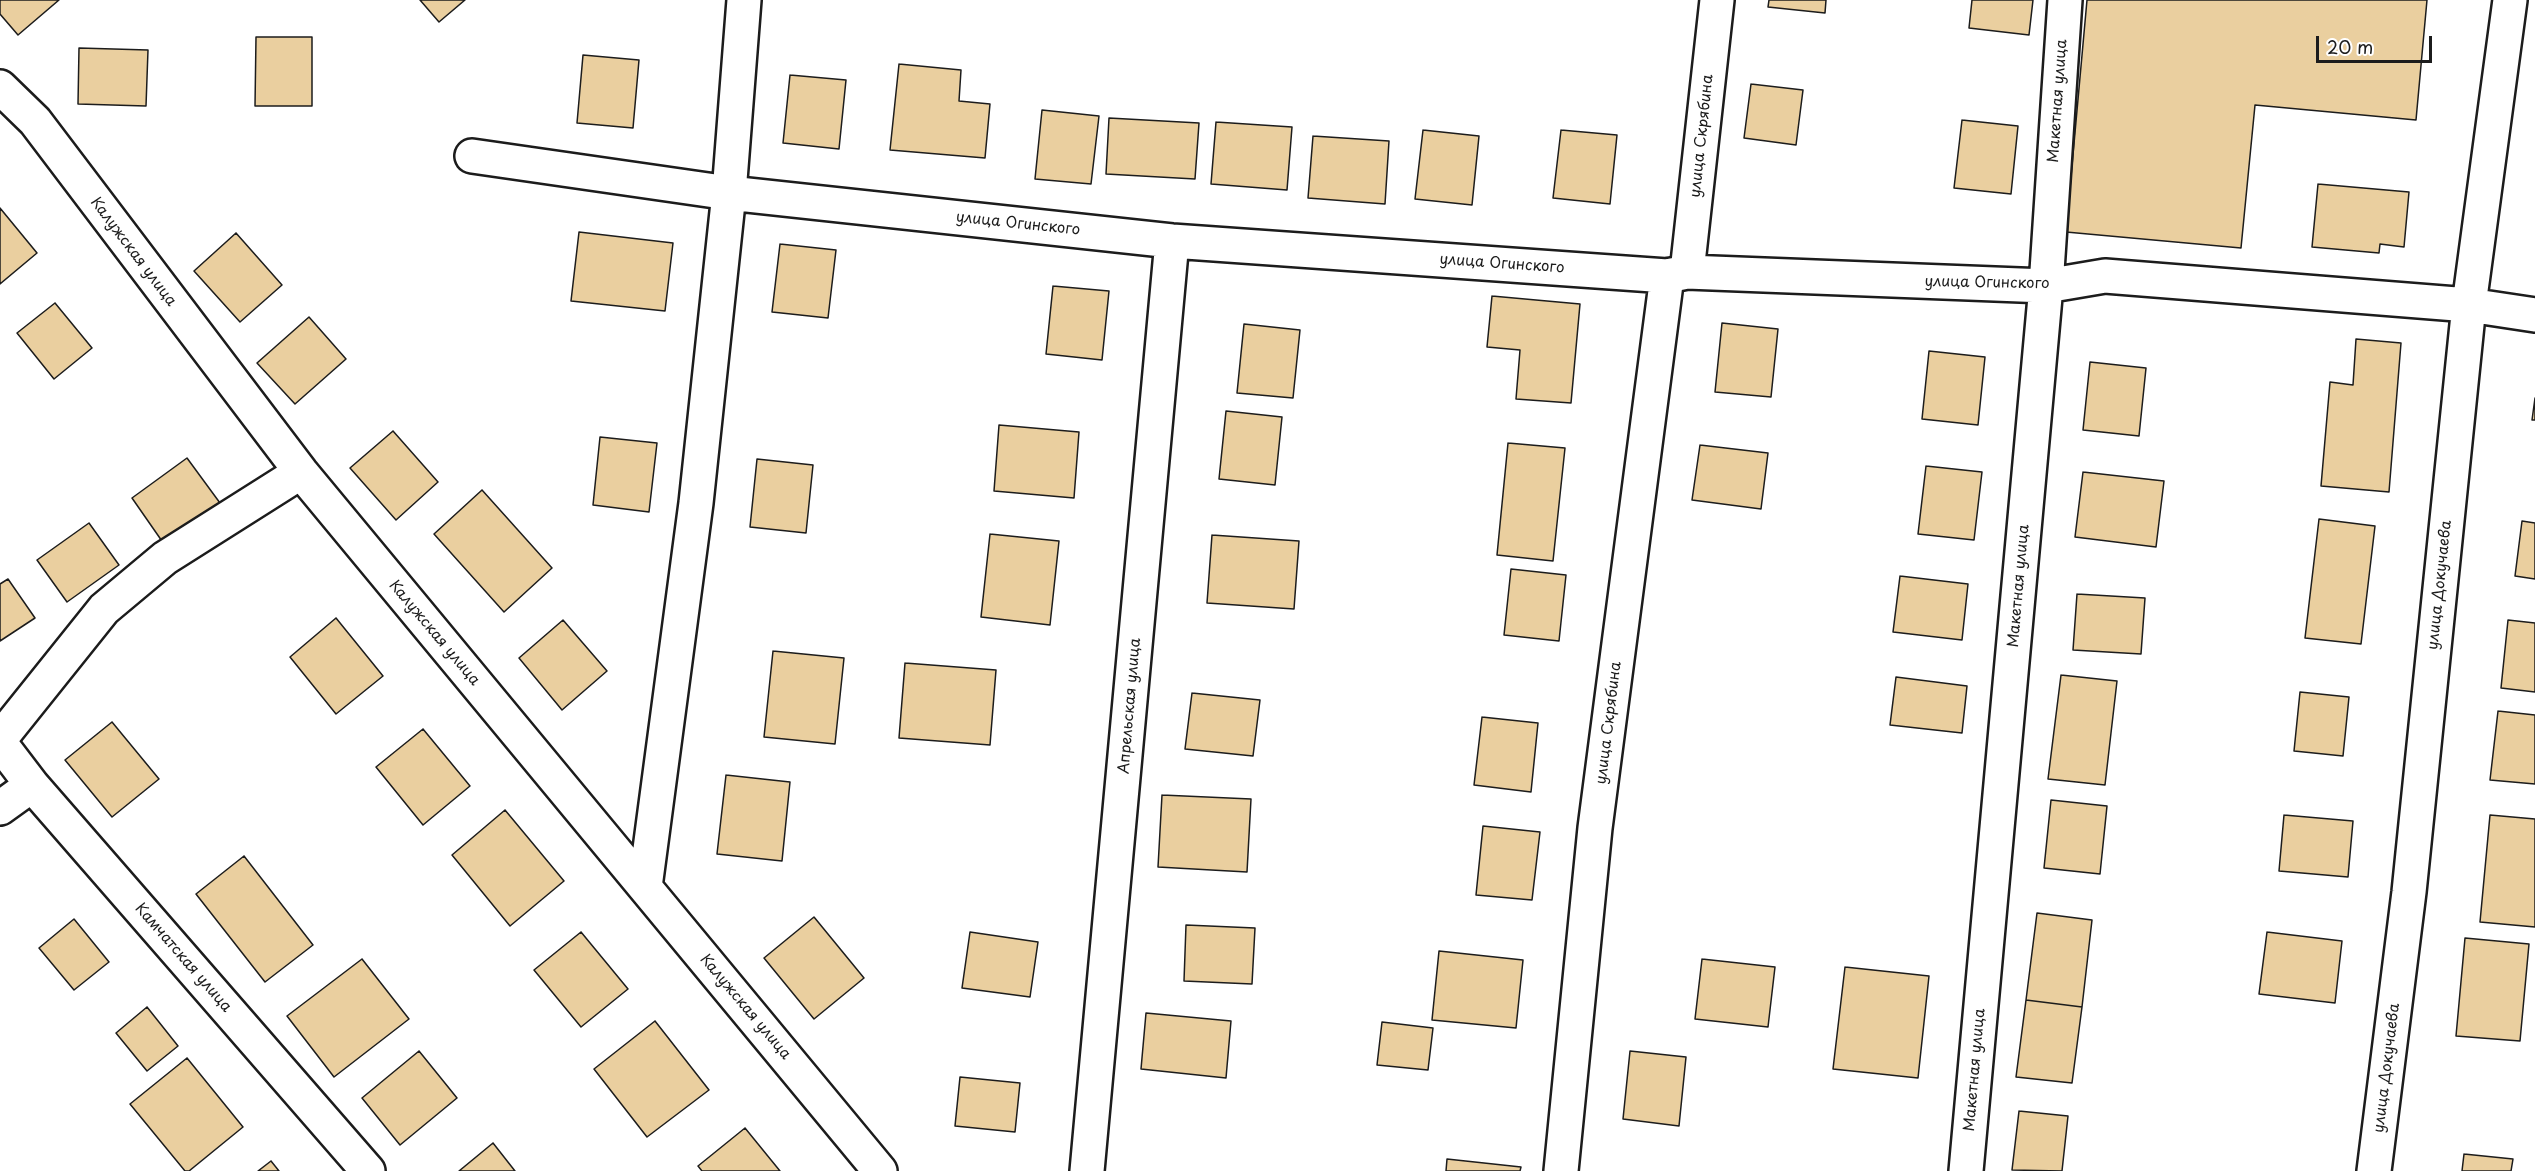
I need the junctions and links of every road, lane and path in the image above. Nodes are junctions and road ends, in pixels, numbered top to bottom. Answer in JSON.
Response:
{"nodes":[{"id":1,"x":744,"y":0,"type":"edge"},
{"id":2,"x":1717,"y":0,"type":"edge"},
{"id":3,"x":2065,"y":0,"type":"edge"},
{"id":4,"x":2510,"y":0,"type":"edge"},
{"id":5,"x":0,"y":87,"type":"edge"},
{"id":6,"x":472,"y":156,"type":"dead end"},
{"id":7,"x":729,"y":193,"type":"junction"},
{"id":8,"x":1172,"y":241,"type":"junction"},
{"id":9,"x":1677,"y":274,"type":"junction"},
{"id":10,"x":2046,"y":286,"type":"junction"},
{"id":11,"x":2469,"y":305,"type":"junction"},
{"id":12,"x":2535,"y":315,"type":"edge"},
{"id":13,"x":302,"y":472,"type":"junction"},
{"id":14,"x":0,"y":741,"type":"edge"},
{"id":15,"x":32,"y":785,"type":"junction"},
{"id":16,"x":0,"y":808,"type":"edge"},
{"id":17,"x":645,"y":887,"type":"junction"},
{"id":18,"x":368,"y":1171,"type":"edge"},
{"id":19,"x":880,"y":1171,"type":"edge"},
{"id":20,"x":1087,"y":1171,"type":"edge"},
{"id":21,"x":1561,"y":1171,"type":"edge"},
{"id":22,"x":1966,"y":1171,"type":"edge"},
{"id":23,"x":2374,"y":1171,"type":"edge"}],
"edges":[{"from":1,"to":7,"type":"street"},
{"from":2,"to":9,"type":"street","name":"улица Скрябина"},
{"from":3,"to":10,"type":"street","name":"Макетная улица"},
{"from":4,"to":11,"type":"street","name":"улица Докучаева"},
{"from":5,"to":13,"type":"street","name":"Калужская улица"},
{"from":6,"to":7,"type":"street","name":"улица Огинского"},
{"from":7,"to":8,"type":"street","name":"улица Огинского"},
{"from":7,"to":17,"type":"street"},
{"from":8,"to":9,"type":"street","name":"улица Огинского"},
{"from":8,"to":20,"type":"street","name":"Апрельская улица"},
{"from":9,"to":10,"type":"street","name":"улица Огинского"},
{"from":9,"to":21,"type":"street","name":"улица Скрябина"},
{"from":10,"to":11,"type":"street","name":"улица Огинского"},
{"from":10,"to":22,"type":"street","name":"Макетная улица"},
{"from":11,"to":12,"type":"street","name":"улица Огинского"},
{"from":11,"to":23,"type":"street","name":"улица Докучаева"},
{"from":13,"to":14,"type":"street"},
{"from":13,"to":17,"type":"street","name":"Калужская улица"},
{"from":14,"to":15,"type":"street","name":"Камчатская улица"},
{"from":15,"to":16,"type":"street"},
{"from":15,"to":18,"type":"street","name":"Камчатская улица"},
{"from":17,"to":19,"type":"street","name":"Калужская улица"}]}
